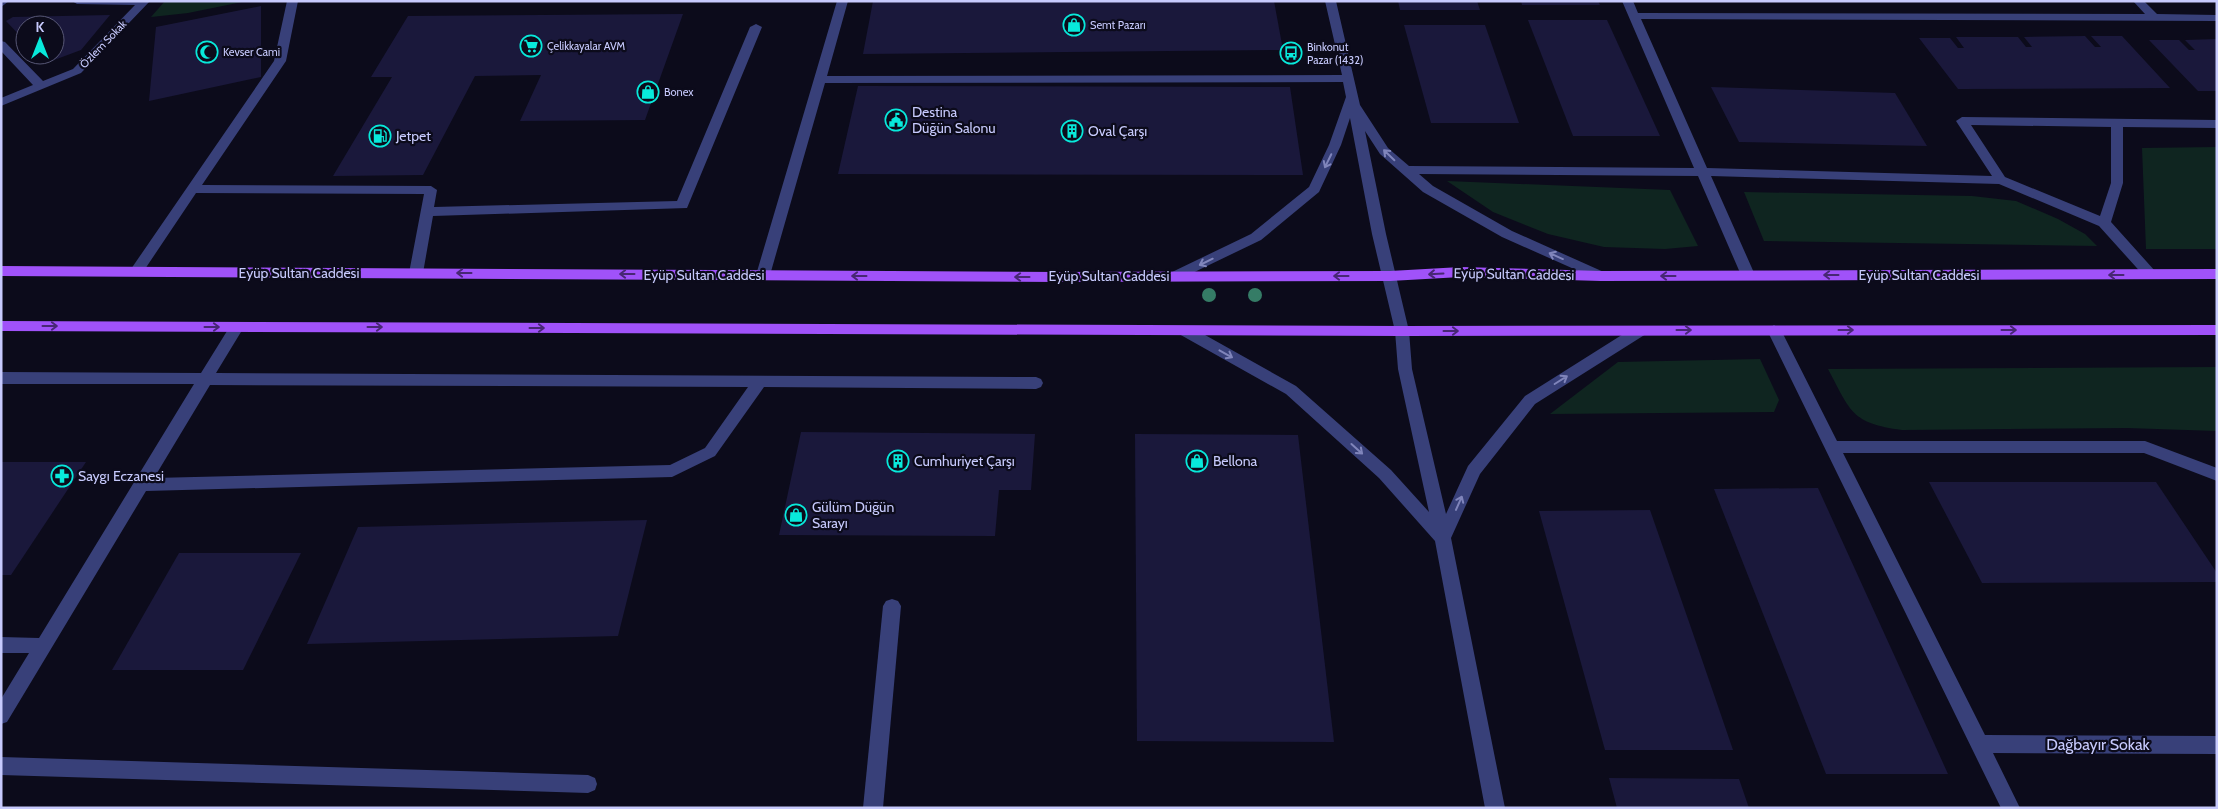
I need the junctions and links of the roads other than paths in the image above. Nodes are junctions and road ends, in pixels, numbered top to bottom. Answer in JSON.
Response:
{"nodes":[{"id":1,"x":4,"y":1,"type":"edge"},
{"id":2,"x":77,"y":1,"type":"edge"},
{"id":3,"x":293,"y":1,"type":"edge"},
{"id":4,"x":843,"y":1,"type":"edge"},
{"id":5,"x":1330,"y":1,"type":"edge"},
{"id":6,"x":1628,"y":1,"type":"edge"},
{"id":7,"x":2138,"y":1,"type":"edge"},
{"id":8,"x":145,"y":2,"type":"edge"},
{"id":9,"x":1,"y":4,"type":"edge"},
{"id":10,"x":1634,"y":16,"type":"junction"},
{"id":11,"x":2154,"y":18,"type":"junction"},
{"id":12,"x":2217,"y":18,"type":"edge"},
{"id":13,"x":756,"y":27,"type":"dead end"},
{"id":14,"x":1,"y":44,"type":"edge"},
{"id":15,"x":1347,"y":78,"type":"junction"},
{"id":16,"x":820,"y":80,"type":"junction"},
{"id":17,"x":41,"y":86,"type":"junction"},
{"id":18,"x":1350,"y":99,"type":"junction"},
{"id":19,"x":1,"y":102,"type":"edge"},
{"id":20,"x":2117,"y":123,"type":"junction"},
{"id":21,"x":2217,"y":124,"type":"edge"},
{"id":22,"x":1405,"y":170,"type":"junction"},
{"id":23,"x":1702,"y":172,"type":"junction"},
{"id":24,"x":2001,"y":180,"type":"junction"},
{"id":25,"x":193,"y":189,"type":"junction"},
{"id":26,"x":427,"y":212,"type":"junction"},
{"id":27,"x":2104,"y":223,"type":"junction"},
{"id":28,"x":1,"y":271,"type":"edge"},
{"id":29,"x":136,"y":272,"type":"junction"},
{"id":30,"x":416,"y":273,"type":"junction"},
{"id":31,"x":2150,"y":274,"type":"junction"},
{"id":32,"x":2217,"y":274,"type":"edge"},
{"id":33,"x":763,"y":275,"type":"junction"},
{"id":34,"x":1748,"y":275,"type":"junction"},
{"id":35,"x":1176,"y":276,"type":"junction"},
{"id":36,"x":1390,"y":276,"type":"junction"},
{"id":37,"x":1601,"y":276,"type":"junction"},
{"id":38,"x":1,"y":326,"type":"edge"},
{"id":39,"x":237,"y":327,"type":"junction"},
{"id":40,"x":1184,"y":330,"type":"junction"},
{"id":41,"x":1642,"y":330,"type":"junction"},
{"id":42,"x":1774,"y":330,"type":"junction"},
{"id":43,"x":2217,"y":330,"type":"edge"},
{"id":44,"x":1402,"y":331,"type":"junction"},
{"id":45,"x":1,"y":378,"type":"edge"},
{"id":46,"x":205,"y":380,"type":"junction"},
{"id":47,"x":760,"y":382,"type":"junction"},
{"id":48,"x":1036,"y":383,"type":"dead end"},
{"id":49,"x":1832,"y":447,"type":"junction"},
{"id":50,"x":2217,"y":475,"type":"edge"},
{"id":51,"x":141,"y":485,"type":"junction"},
{"id":52,"x":1443,"y":538,"type":"junction"},
{"id":53,"x":892,"y":606,"type":"dead end"},
{"id":54,"x":1,"y":645,"type":"edge"},
{"id":55,"x":44,"y":646,"type":"junction"},
{"id":56,"x":1,"y":716,"type":"edge"},
{"id":57,"x":1980,"y":744,"type":"junction"},
{"id":58,"x":2217,"y":745,"type":"edge"},
{"id":59,"x":1,"y":766,"type":"edge"},
{"id":60,"x":588,"y":784,"type":"dead end"},
{"id":61,"x":873,"y":808,"type":"edge"},
{"id":62,"x":1495,"y":808,"type":"edge"},
{"id":63,"x":2011,"y":808,"type":"edge"}],
"edges":[{"from":1,"to":9,"type":"street"},
{"from":2,"to":8,"type":"street"},
{"from":3,"to":25,"type":"street"},
{"from":4,"to":16,"type":"street"},
{"from":5,"to":15,"type":"street"},
{"from":6,"to":10,"type":"street"},
{"from":7,"to":11,"type":"street"},
{"from":8,"to":17,"type":"street","name":"Özlem Sokak"},
{"from":10,"to":11,"type":"street"},
{"from":10,"to":23,"type":"street"},
{"from":11,"to":12,"type":"street"},
{"from":13,"to":26,"type":"street"},
{"from":14,"to":17,"type":"street"},
{"from":15,"to":16,"type":"street"},
{"from":15,"to":18,"type":"street"},
{"from":16,"to":33,"type":"street"},
{"from":17,"to":19,"type":"street","name":"Özlem Sokak"},
{"from":22,"to":18,"type":"street","one_way":true},
{"from":18,"to":35,"type":"street","one_way":true},
{"from":18,"to":36,"type":"street"},
{"from":20,"to":21,"type":"street"},
{"from":20,"to":24,"type":"street"},
{"from":20,"to":27,"type":"street"},
{"from":22,"to":23,"type":"street"},
{"from":37,"to":22,"type":"street","one_way":true},
{"from":23,"to":24,"type":"street"},
{"from":23,"to":34,"type":"street"},
{"from":24,"to":27,"type":"street"},
{"from":25,"to":26,"type":"street"},
{"from":25,"to":29,"type":"street"},
{"from":26,"to":30,"type":"street"},
{"from":27,"to":31,"type":"street"},
{"from":28,"to":29,"type":"main road","name":"Eyüp Sultan Caddesi"},
{"from":29,"to":30,"type":"main road","name":"Eyüp Sultan Caddesi"},
{"from":33,"to":30,"type":"main road","name":"Eyüp Sultan Caddesi","one_way":true},
{"from":31,"to":32,"type":"main road","name":"Eyüp Sultan Caddesi"},
{"from":31,"to":34,"type":"main road","name":"Eyüp Sultan Caddesi","one_way":true},
{"from":35,"to":33,"type":"main road","name":"Eyüp Sultan Caddesi","one_way":true},
{"from":34,"to":37,"type":"main road","name":"Eyüp Sultan Caddesi","one_way":true},
{"from":36,"to":35,"type":"main road","name":"Eyüp Sultan Caddesi","one_way":true},
{"from":37,"to":36,"type":"main road","name":"Eyüp Sultan Caddesi","one_way":true},
{"from":36,"to":44,"type":"street"},
{"from":38,"to":39,"type":"main road","one_way":true},
{"from":39,"to":40,"type":"main road","one_way":true},
{"from":39,"to":46,"type":"street"},
{"from":40,"to":44,"type":"main road"},
{"from":40,"to":52,"type":"street","one_way":true},
{"from":41,"to":42,"type":"main road","one_way":true},
{"from":44,"to":41,"type":"main road","one_way":true},
{"from":52,"to":41,"type":"street","one_way":true},
{"from":42,"to":43,"type":"main road","one_way":true},
{"from":42,"to":49,"type":"street"},
{"from":44,"to":52,"type":"street"},
{"from":45,"to":46,"type":"street"},
{"from":46,"to":47,"type":"street"},
{"from":46,"to":51,"type":"street"},
{"from":47,"to":48,"type":"street"},
{"from":47,"to":51,"type":"street"},
{"from":49,"to":50,"type":"street"},
{"from":49,"to":57,"type":"street"},
{"from":51,"to":55,"type":"street"},
{"from":52,"to":62,"type":"street"},
{"from":53,"to":61,"type":"street"},
{"from":54,"to":55,"type":"street"},
{"from":55,"to":56,"type":"street"},
{"from":57,"to":58,"type":"street","name":"Dağbayır Sokak"},
{"from":57,"to":63,"type":"street"},
{"from":59,"to":60,"type":"street"}]}
